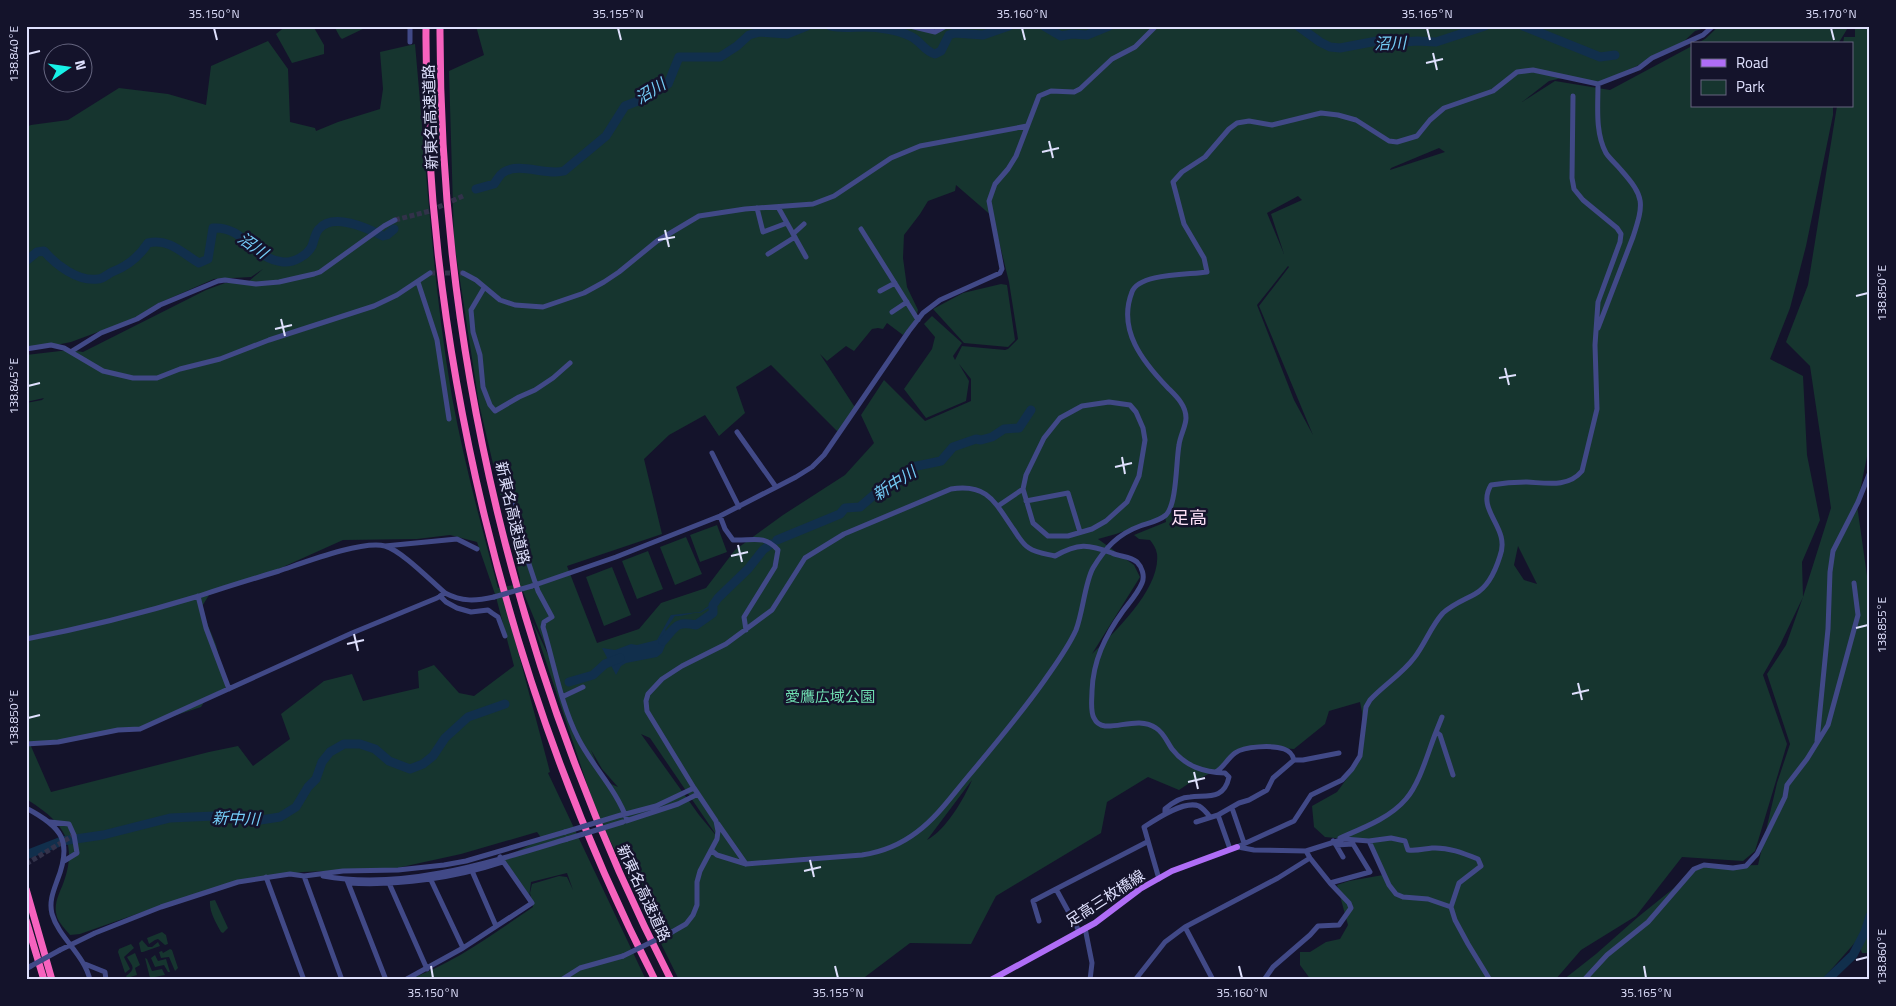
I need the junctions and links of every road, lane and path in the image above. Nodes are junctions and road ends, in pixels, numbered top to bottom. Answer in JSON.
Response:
{"nodes":[{"id":1,"x":410,"y":26,"type":"edge"},
{"id":2,"x":426,"y":26,"type":"edge"},
{"id":3,"x":440,"y":26,"type":"edge"},
{"id":4,"x":910,"y":26,"type":"edge"},
{"id":5,"x":946,"y":26,"type":"edge"},
{"id":6,"x":1156,"y":26,"type":"edge"},
{"id":7,"x":1713,"y":26,"type":"edge"},
{"id":8,"x":410,"y":42,"type":"dead end"},
{"id":9,"x":1598,"y":84,"type":"junction"},
{"id":10,"x":1573,"y":96,"type":"dead end"},
{"id":11,"x":1027,"y":126,"type":"junction"},
{"id":12,"x":778,"y":207,"type":"junction"},
{"id":13,"x":757,"y":208,"type":"junction"},
{"id":14,"x":395,"y":220,"type":"tunnel mouth"},
{"id":15,"x":787,"y":223,"type":"junction"},
{"id":16,"x":804,"y":224,"type":"dead end"},
{"id":17,"x":861,"y":228,"type":"dead end"},
{"id":18,"x":794,"y":236,"type":"junction"},
{"id":19,"x":768,"y":254,"type":"dead end"},
{"id":20,"x":806,"y":257,"type":"dead end"},
{"id":21,"x":430,"y":273,"type":"tunnel mouth"},
{"id":22,"x":463,"y":273,"type":"tunnel mouth"},
{"id":23,"x":418,"y":282,"type":"junction"},
{"id":24,"x":895,"y":282,"type":"junction"},
{"id":25,"x":484,"y":288,"type":"junction"},
{"id":26,"x":880,"y":292,"type":"dead end"},
{"id":27,"x":907,"y":302,"type":"junction"},
{"id":28,"x":892,"y":312,"type":"dead end"},
{"id":29,"x":918,"y":320,"type":"junction"},
{"id":30,"x":1596,"y":333,"type":"junction"},
{"id":31,"x":26,"y":349,"type":"edge"},
{"id":32,"x":72,"y":351,"type":"junction"},
{"id":33,"x":570,"y":363,"type":"dead end"},
{"id":34,"x":449,"y":419,"type":"dead end"},
{"id":35,"x":737,"y":432,"type":"dead end"},
{"id":36,"x":712,"y":453,"type":"dead end"},
{"id":37,"x":1870,"y":472,"type":"edge"},
{"id":38,"x":501,"y":475,"type":"dead end"},
{"id":39,"x":776,"y":487,"type":"junction"},
{"id":40,"x":1023,"y":489,"type":"junction"},
{"id":41,"x":1026,"y":501,"type":"junction"},
{"id":42,"x":998,"y":506,"type":"junction"},
{"id":43,"x":738,"y":507,"type":"junction"},
{"id":44,"x":720,"y":516,"type":"junction"},
{"id":45,"x":1080,"y":532,"type":"junction"},
{"id":46,"x":385,"y":546,"type":"junction"},
{"id":47,"x":477,"y":549,"type":"dead end"},
{"id":48,"x":1105,"y":550,"type":"junction"},
{"id":49,"x":1854,"y":583,"type":"dead end"},
{"id":50,"x":534,"y":585,"type":"junction"},
{"id":51,"x":442,"y":594,"type":"junction"},
{"id":52,"x":198,"y":596,"type":"junction"},
{"id":53,"x":746,"y":630,"type":"junction"},
{"id":54,"x":505,"y":636,"type":"dead end"},
{"id":55,"x":26,"y":639,"type":"edge"},
{"id":56,"x":582,"y":687,"type":"dead end"},
{"id":57,"x":229,"y":689,"type":"junction"},
{"id":58,"x":564,"y":696,"type":"junction"},
{"id":59,"x":1442,"y":717,"type":"dead end"},
{"id":60,"x":1436,"y":732,"type":"junction"},
{"id":61,"x":26,"y":744,"type":"edge"},
{"id":62,"x":1816,"y":744,"type":"junction"},
{"id":63,"x":1339,"y":753,"type":"dead end"},
{"id":64,"x":1294,"y":760,"type":"junction"},
{"id":65,"x":1215,"y":772,"type":"junction"},
{"id":66,"x":1453,"y":775,"type":"dead end"},
{"id":67,"x":694,"y":788,"type":"junction"},
{"id":68,"x":698,"y":794,"type":"junction"},
{"id":69,"x":26,"y":808,"type":"edge"},
{"id":70,"x":1232,"y":808,"type":"junction"},
{"id":71,"x":1165,"y":813,"type":"junction"},
{"id":72,"x":623,"y":814,"type":"junction"},
{"id":73,"x":1218,"y":815,"type":"junction"},
{"id":74,"x":1210,"y":817,"type":"junction"},
{"id":75,"x":625,"y":821,"type":"junction"},
{"id":76,"x":716,"y":821,"type":"junction"},
{"id":77,"x":50,"y":822,"type":"junction"},
{"id":78,"x":1196,"y":822,"type":"dead end"},
{"id":79,"x":1147,"y":842,"type":"junction"},
{"id":80,"x":1369,"y":842,"type":"junction"},
{"id":81,"x":1244,"y":843,"type":"junction"},
{"id":82,"x":1334,"y":843,"type":"junction"},
{"id":83,"x":1237,"y":847,"type":"junction"},
{"id":84,"x":1230,"y":849,"type":"junction"},
{"id":85,"x":711,"y":850,"type":"junction"},
{"id":86,"x":1306,"y":851,"type":"junction"},
{"id":87,"x":497,"y":852,"type":"junction"},
{"id":88,"x":1343,"y":857,"type":"dead end"},
{"id":89,"x":1310,"y":858,"type":"junction"},
{"id":90,"x":502,"y":860,"type":"junction"},
{"id":91,"x":64,"y":861,"type":"junction"},
{"id":92,"x":746,"y":864,"type":"junction"},
{"id":93,"x":343,"y":871,"type":"junction"},
{"id":94,"x":472,"y":871,"type":"junction"},
{"id":95,"x":320,"y":875,"type":"junction"},
{"id":96,"x":266,"y":876,"type":"junction"},
{"id":97,"x":304,"y":876,"type":"junction"},
{"id":98,"x":430,"y":878,"type":"junction"},
{"id":99,"x":1159,"y":878,"type":"junction"},
{"id":100,"x":347,"y":881,"type":"junction"},
{"id":101,"x":389,"y":883,"type":"junction"},
{"id":102,"x":1330,"y":883,"type":"junction"},
{"id":103,"x":1056,"y":889,"type":"junction"},
{"id":104,"x":26,"y":890,"type":"edge"},
{"id":105,"x":1450,"y":907,"type":"junction"},
{"id":106,"x":26,"y":920,"type":"edge"},
{"id":107,"x":1039,"y":921,"type":"dead end"},
{"id":108,"x":496,"y":926,"type":"junction"},
{"id":109,"x":1185,"y":927,"type":"junction"},
{"id":110,"x":1082,"y":929,"type":"junction"},
{"id":111,"x":71,"y":945,"type":"junction"},
{"id":112,"x":463,"y":948,"type":"junction"},
{"id":113,"x":86,"y":967,"type":"junction"},
{"id":114,"x":28,"y":968,"type":"edge"},
{"id":115,"x":427,"y":969,"type":"junction"},
{"id":116,"x":44,"y":980,"type":"edge"},
{"id":117,"x":52,"y":980,"type":"edge"},
{"id":118,"x":90,"y":980,"type":"edge"},
{"id":119,"x":106,"y":980,"type":"edge"},
{"id":120,"x":304,"y":980,"type":"edge"},
{"id":121,"x":342,"y":980,"type":"edge"},
{"id":122,"x":386,"y":980,"type":"edge"},
{"id":123,"x":405,"y":980,"type":"edge"},
{"id":124,"x":561,"y":980,"type":"edge"},
{"id":125,"x":656,"y":980,"type":"edge"},
{"id":126,"x":671,"y":980,"type":"edge"},
{"id":127,"x":991,"y":980,"type":"edge"},
{"id":128,"x":1090,"y":980,"type":"edge"},
{"id":129,"x":1135,"y":980,"type":"edge"},
{"id":130,"x":1213,"y":980,"type":"edge"},
{"id":131,"x":1264,"y":980,"type":"edge"},
{"id":132,"x":1490,"y":980,"type":"edge"},
{"id":133,"x":1584,"y":980,"type":"edge"}],
"edges":[{"from":1,"to":8,"type":"street"},
{"from":2,"to":125,"type":"highway","name":"新東名高速道路"},
{"from":3,"to":126,"type":"highway","name":"新東名高速道路"},
{"from":4,"to":5,"type":"street"},
{"from":6,"to":11,"type":"street"},
{"from":7,"to":9,"type":"street"},
{"from":9,"to":30,"type":"street"},
{"from":9,"to":48,"type":"street"},
{"from":10,"to":30,"type":"street"},
{"from":11,"to":12,"type":"street"},
{"from":11,"to":29,"type":"street"},
{"from":12,"to":13,"type":"street"},
{"from":12,"to":15,"type":"street"},
{"from":13,"to":15,"type":"street"},
{"from":13,"to":25,"type":"street"},
{"from":14,"to":32,"type":"street"},
{"from":15,"to":18,"type":"street"},
{"from":16,"to":18,"type":"street"},
{"from":17,"to":24,"type":"street"},
{"from":18,"to":19,"type":"street"},
{"from":18,"to":20,"type":"street"},
{"from":21,"to":23,"type":"street"},
{"from":22,"to":25,"type":"street"},
{"from":23,"to":32,"type":"street"},
{"from":23,"to":34,"type":"street"},
{"from":24,"to":26,"type":"street"},
{"from":24,"to":27,"type":"street"},
{"from":25,"to":33,"type":"street"},
{"from":27,"to":28,"type":"street"},
{"from":27,"to":29,"type":"street"},
{"from":29,"to":39,"type":"street"},
{"from":30,"to":81,"type":"street"},
{"from":31,"to":32,"type":"street"},
{"from":35,"to":39,"type":"street"},
{"from":36,"to":43,"type":"street"},
{"from":37,"to":62,"type":"street"},
{"from":38,"to":50,"type":"street"},
{"from":39,"to":43,"type":"street"},
{"from":40,"to":41,"type":"street"},
{"from":40,"to":42,"type":"street"},
{"from":40,"to":45,"type":"street"},
{"from":41,"to":45,"type":"street"},
{"from":41,"to":45,"type":"street"},
{"from":42,"to":48,"type":"street"},
{"from":42,"to":53,"type":"street"},
{"from":43,"to":44,"type":"street"},
{"from":44,"to":50,"type":"street"},
{"from":44,"to":53,"type":"street"},
{"from":46,"to":47,"type":"street"},
{"from":46,"to":51,"type":"street"},
{"from":46,"to":52,"type":"street"},
{"from":48,"to":65,"type":"street"},
{"from":48,"to":92,"type":"street"},
{"from":49,"to":62,"type":"street"},
{"from":50,"to":51,"type":"street","bridge":true},
{"from":50,"to":58,"type":"street"},
{"from":51,"to":54,"type":"street"},
{"from":51,"to":57,"type":"street"},
{"from":52,"to":55,"type":"street"},
{"from":52,"to":57,"type":"street"},
{"from":53,"to":67,"type":"street"},
{"from":56,"to":58,"type":"street"},
{"from":57,"to":61,"type":"street"},
{"from":58,"to":72,"type":"street"},
{"from":59,"to":60,"type":"street"},
{"from":60,"to":66,"type":"street"},
{"from":60,"to":82,"type":"street"},
{"from":62,"to":133,"type":"street"},
{"from":63,"to":64,"type":"street"},
{"from":64,"to":65,"type":"street"},
{"from":64,"to":70,"type":"street"},
{"from":65,"to":71,"type":"street"},
{"from":67,"to":68,"type":"street"},
{"from":67,"to":72,"type":"street"},
{"from":68,"to":75,"type":"street"},
{"from":68,"to":76,"type":"street"},
{"from":69,"to":77,"type":"street"},
{"from":70,"to":73,"type":"street"},
{"from":70,"to":81,"type":"street"},
{"from":71,"to":74,"type":"street"},
{"from":71,"to":79,"type":"street"},
{"from":72,"to":75,"type":"street"},
{"from":72,"to":87,"type":"street","bridge":true},
{"from":73,"to":74,"type":"street"},
{"from":73,"to":84,"type":"street"},
{"from":74,"to":78,"type":"street"},
{"from":75,"to":90,"type":"street","bridge":true},
{"from":76,"to":85,"type":"street"},
{"from":76,"to":92,"type":"street"},
{"from":77,"to":91,"type":"street"},
{"from":77,"to":91,"type":"street"},
{"from":79,"to":99,"type":"street"},
{"from":79,"to":103,"type":"street"},
{"from":80,"to":82,"type":"street"},
{"from":80,"to":105,"type":"street"},
{"from":80,"to":105,"type":"street"},
{"from":81,"to":83,"type":"street"},
{"from":82,"to":86,"type":"street"},
{"from":82,"to":88,"type":"street"},
{"from":82,"to":102,"type":"street"},
{"from":83,"to":84,"type":"main road","name":"足高三枚橋線"},
{"from":83,"to":86,"type":"street"},
{"from":84,"to":99,"type":"main road","name":"足高三枚橋線"},
{"from":85,"to":92,"type":"street"},
{"from":85,"to":124,"type":"street","bridge":true},
{"from":86,"to":89,"type":"street"},
{"from":87,"to":90,"type":"street"},
{"from":87,"to":93,"type":"street"},
{"from":89,"to":102,"type":"street"},
{"from":89,"to":109,"type":"street"},
{"from":90,"to":94,"type":"street"},
{"from":90,"to":100,"type":"street"},
{"from":90,"to":108,"type":"street"},
{"from":91,"to":111,"type":"street"},
{"from":93,"to":95,"type":"street"},
{"from":93,"to":100,"type":"street"},
{"from":94,"to":98,"type":"street"},
{"from":94,"to":108,"type":"street"},
{"from":95,"to":97,"type":"street"},
{"from":95,"to":100,"type":"street"},
{"from":96,"to":97,"type":"street"},
{"from":96,"to":111,"type":"street"},
{"from":96,"to":120,"type":"street"},
{"from":97,"to":121,"type":"street"},
{"from":98,"to":101,"type":"street"},
{"from":98,"to":112,"type":"street"},
{"from":99,"to":110,"type":"main road","name":"足高三枚橋線"},
{"from":100,"to":101,"type":"street"},
{"from":100,"to":122,"type":"street"},
{"from":101,"to":115,"type":"street"},
{"from":102,"to":131,"type":"street"},
{"from":103,"to":107,"type":"street"},
{"from":103,"to":110,"type":"street"},
{"from":104,"to":117,"type":"highway"},
{"from":105,"to":132,"type":"street"},
{"from":106,"to":116,"type":"highway"},
{"from":108,"to":112,"type":"street"},
{"from":109,"to":129,"type":"street"},
{"from":109,"to":130,"type":"street"},
{"from":110,"to":127,"type":"main road","name":"足高三枚橋線"},
{"from":110,"to":128,"type":"street"},
{"from":111,"to":113,"type":"street"},
{"from":111,"to":114,"type":"street","bridge":true},
{"from":112,"to":115,"type":"street"},
{"from":113,"to":118,"type":"street"},
{"from":113,"to":119,"type":"street"},
{"from":115,"to":123,"type":"street"}]}
